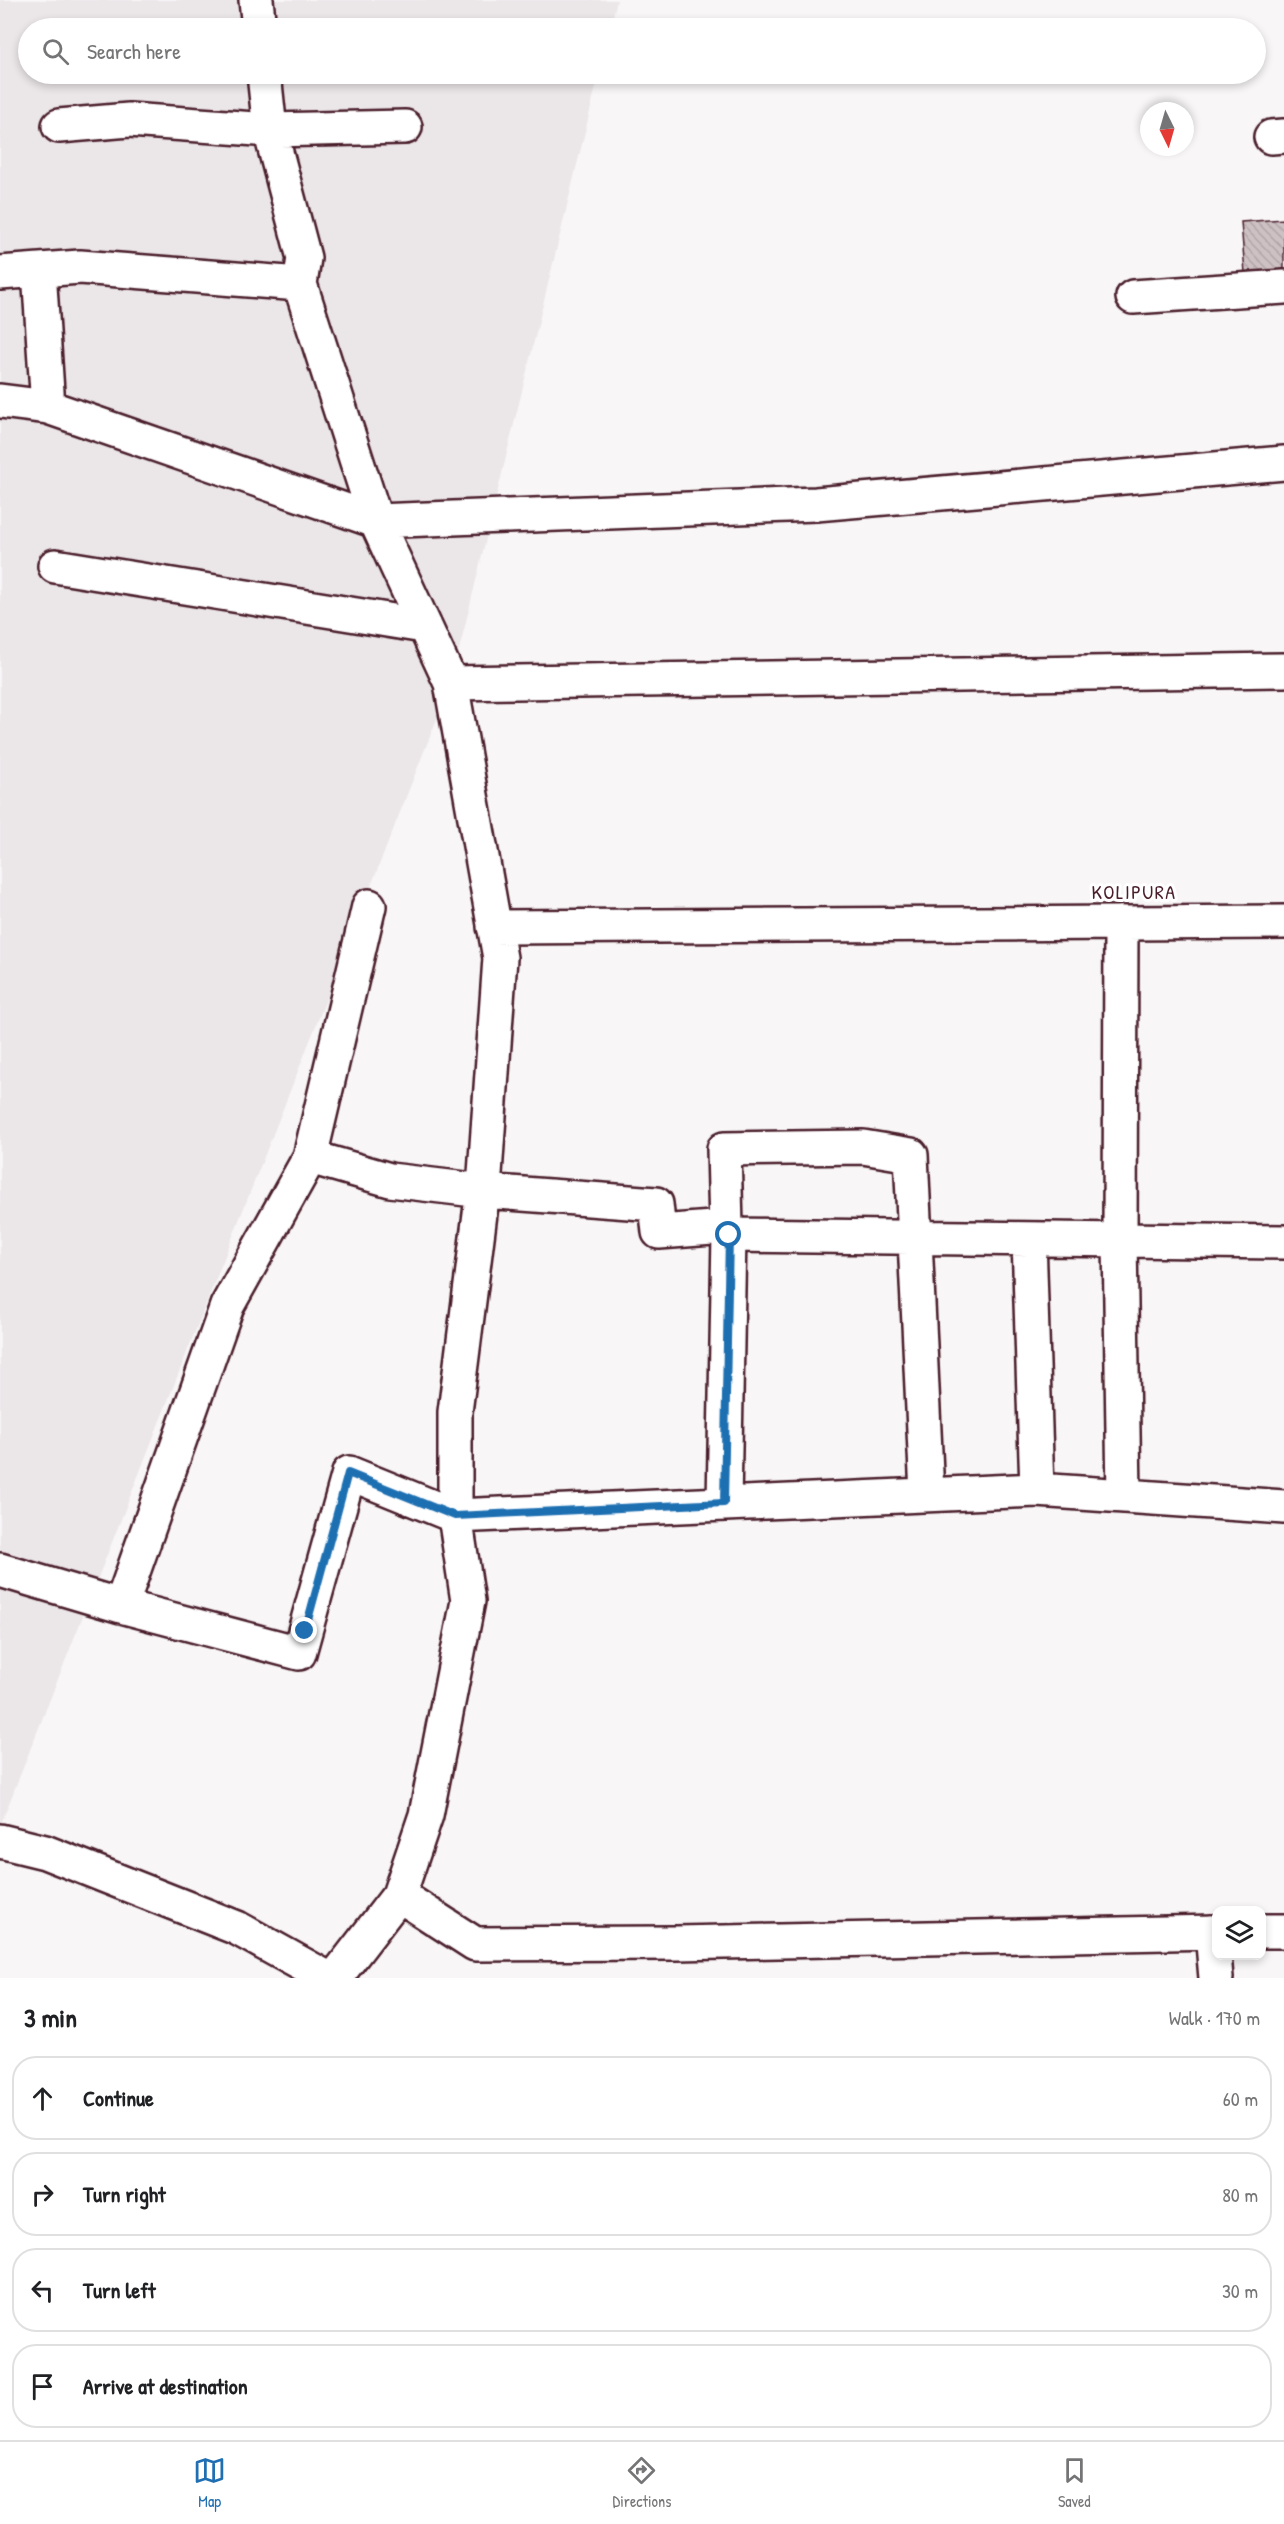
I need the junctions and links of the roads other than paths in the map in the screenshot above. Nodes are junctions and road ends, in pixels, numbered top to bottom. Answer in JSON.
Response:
{"nodes":[{"id":1,"x":256,"y":0,"type":"edge"},
{"id":2,"x":259,"y":18,"type":"edge"},
{"id":3,"x":265,"y":84,"type":"edge"},
{"id":4,"x":60,"y":126,"type":"dead end"},
{"id":5,"x":405,"y":127,"type":"dead end"},
{"id":6,"x":270,"y":130,"type":"junction"},
{"id":7,"x":39,"y":271,"type":"junction"},
{"id":8,"x":0,"y":273,"type":"edge"},
{"id":9,"x":300,"y":284,"type":"junction"},
{"id":10,"x":1284,"y":286,"type":"edge"},
{"id":11,"x":1133,"y":297,"type":"dead end"},
{"id":12,"x":0,"y":401,"type":"edge"},
{"id":13,"x":48,"y":407,"type":"junction"},
{"id":14,"x":1284,"y":463,"type":"edge"},
{"id":15,"x":376,"y":521,"type":"junction"},
{"id":16,"x":55,"y":566,"type":"dead end"},
{"id":17,"x":424,"y":626,"type":"junction"},
{"id":18,"x":1284,"y":670,"type":"edge"},
{"id":19,"x":451,"y":683,"type":"junction"},
{"id":20,"x":369,"y":906,"type":"dead end"},
{"id":21,"x":1284,"y":922,"type":"edge"},
{"id":22,"x":1121,"y":923,"type":"junction"},
{"id":23,"x":494,"y":927,"type":"junction"},
{"id":24,"x":310,"y":1157,"type":"junction"},
{"id":25,"x":483,"y":1191,"type":"junction"},
{"id":26,"x":728,"y":1231,"type":"junction"},
{"id":27,"x":914,"y":1237,"type":"junction"},
{"id":28,"x":1029,"y":1239,"type":"junction"},
{"id":29,"x":1120,"y":1240,"type":"junction"},
{"id":30,"x":1284,"y":1242,"type":"edge"},
{"id":31,"x":1037,"y":1490,"type":"junction"},
{"id":32,"x":927,"y":1494,"type":"junction"},
{"id":33,"x":1124,"y":1496,"type":"junction"},
{"id":34,"x":724,"y":1503,"type":"junction"},
{"id":35,"x":1284,"y":1507,"type":"edge"},
{"id":36,"x":455,"y":1516,"type":"junction"},
{"id":37,"x":0,"y":1570,"type":"edge"},
{"id":38,"x":121,"y":1605,"type":"junction"},
{"id":39,"x":0,"y":1841,"type":"edge"},
{"id":40,"x":399,"y":1895,"type":"junction"},
{"id":41,"x":1284,"y":1931,"type":"edge"},
{"id":42,"x":1212,"y":1932,"type":"edge"},
{"id":43,"x":1266,"y":1932,"type":"edge"},
{"id":44,"x":1215,"y":1960,"type":"edge"},
{"id":45,"x":327,"y":1978,"type":"edge"},
{"id":46,"x":334,"y":1978,"type":"edge"},
{"id":47,"x":1216,"y":1978,"type":"edge"}],
"edges":[{"from":1,"to":2,"type":"street"},
{"from":3,"to":6,"type":"street"},
{"from":4,"to":6,"type":"street"},
{"from":5,"to":6,"type":"street"},
{"from":6,"to":9,"type":"street"},
{"from":7,"to":8,"type":"street"},
{"from":7,"to":9,"type":"street"},
{"from":7,"to":13,"type":"street"},
{"from":9,"to":15,"type":"street"},
{"from":10,"to":11,"type":"street"},
{"from":12,"to":13,"type":"street"},
{"from":13,"to":15,"type":"street"},
{"from":14,"to":15,"type":"street"},
{"from":15,"to":17,"type":"street"},
{"from":16,"to":17,"type":"street"},
{"from":17,"to":19,"type":"street"},
{"from":18,"to":19,"type":"street"},
{"from":19,"to":23,"type":"street"},
{"from":20,"to":24,"type":"street"},
{"from":21,"to":22,"type":"street"},
{"from":22,"to":23,"type":"street"},
{"from":22,"to":29,"type":"street"},
{"from":23,"to":25,"type":"street"},
{"from":24,"to":25,"type":"street"},
{"from":24,"to":38,"type":"street"},
{"from":25,"to":26,"type":"street"},
{"from":25,"to":36,"type":"street"},
{"from":26,"to":27,"type":"street"},
{"from":26,"to":27,"type":"street"},
{"from":26,"to":34,"type":"street"},
{"from":27,"to":28,"type":"street"},
{"from":27,"to":32,"type":"street"},
{"from":28,"to":29,"type":"street"},
{"from":28,"to":31,"type":"street"},
{"from":29,"to":30,"type":"street"},
{"from":29,"to":33,"type":"street"},
{"from":31,"to":32,"type":"street"},
{"from":31,"to":33,"type":"street"},
{"from":32,"to":34,"type":"street"},
{"from":33,"to":35,"type":"street"},
{"from":34,"to":36,"type":"street"},
{"from":36,"to":38,"type":"street"},
{"from":36,"to":40,"type":"street"},
{"from":37,"to":38,"type":"street"},
{"from":39,"to":45,"type":"street"},
{"from":40,"to":42,"type":"street"},
{"from":40,"to":46,"type":"street"},
{"from":41,"to":43,"type":"street"},
{"from":44,"to":47,"type":"street"}]}
